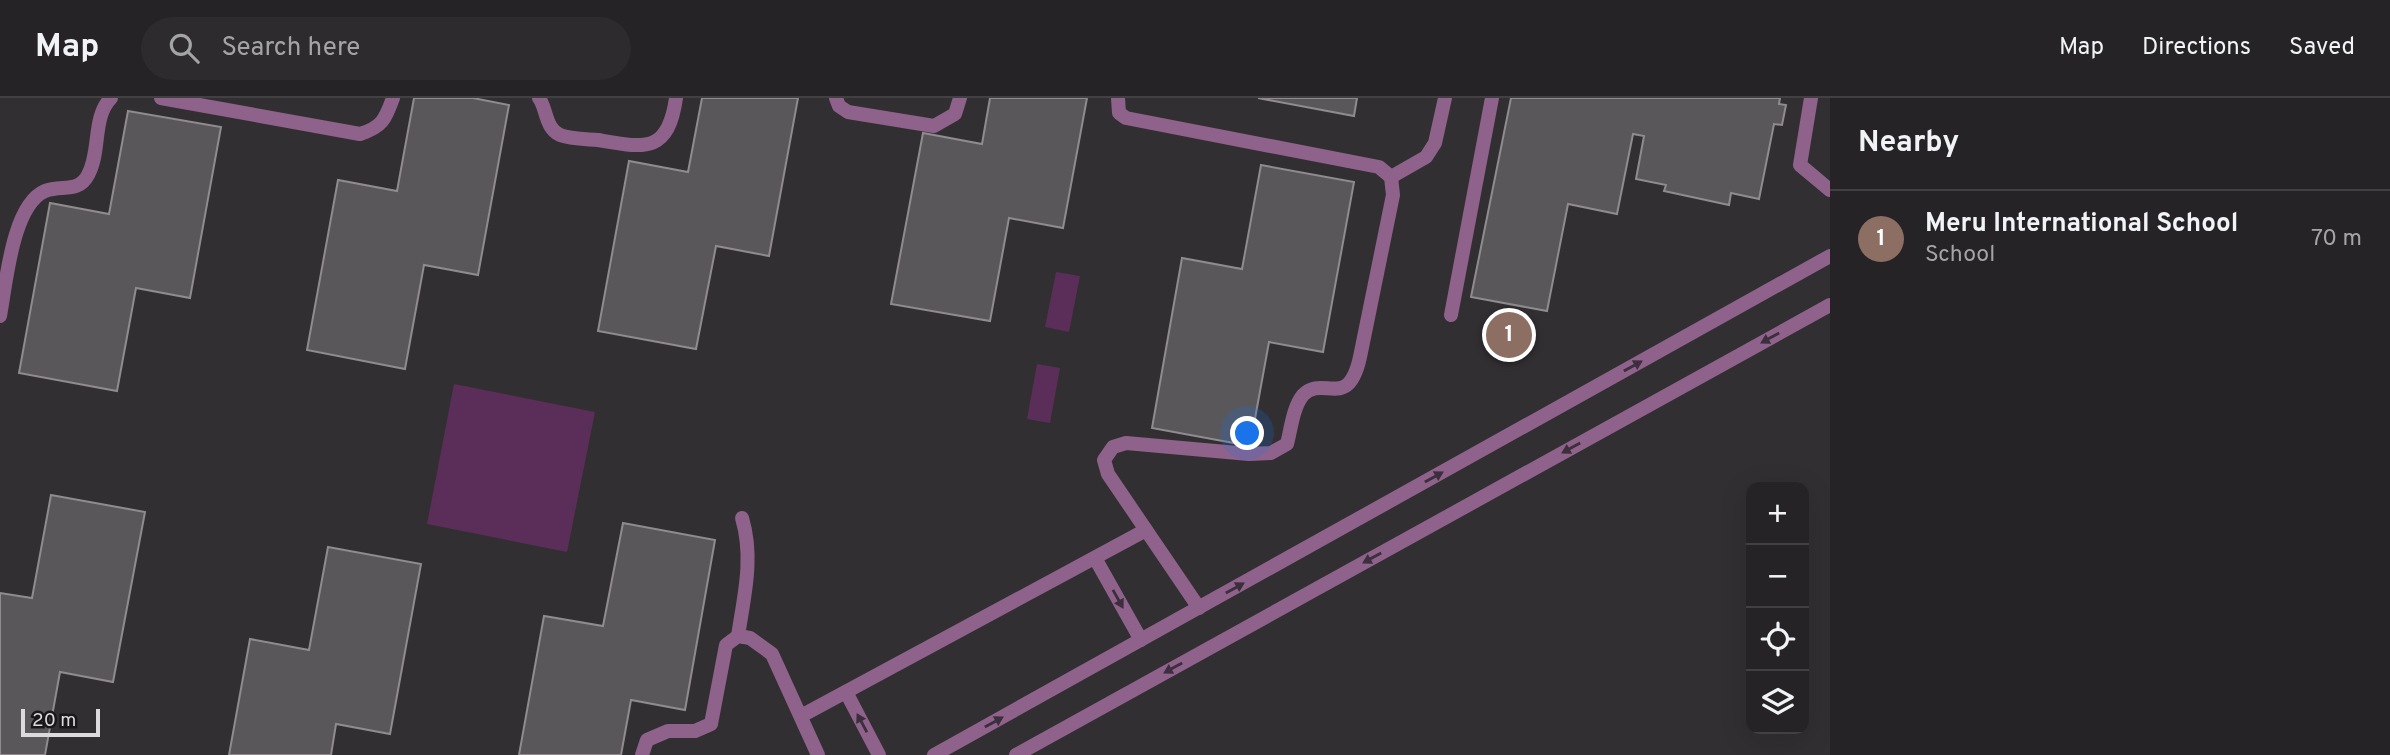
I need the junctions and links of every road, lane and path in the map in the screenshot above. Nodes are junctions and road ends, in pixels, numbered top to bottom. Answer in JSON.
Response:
{"nodes":[{"id":1,"x":111,"y":98,"type":"edge"},
{"id":2,"x":161,"y":98,"type":"edge"},
{"id":3,"x":393,"y":98,"type":"edge"},
{"id":4,"x":539,"y":98,"type":"edge"},
{"id":5,"x":676,"y":98,"type":"edge"},
{"id":6,"x":836,"y":98,"type":"edge"},
{"id":7,"x":960,"y":98,"type":"edge"},
{"id":8,"x":1118,"y":98,"type":"edge"},
{"id":9,"x":1445,"y":98,"type":"edge"},
{"id":10,"x":1492,"y":98,"type":"edge"},
{"id":11,"x":1811,"y":98,"type":"edge"},
{"id":12,"x":1391,"y":177,"type":"junction"},
{"id":13,"x":1830,"y":190,"type":"edge"},
{"id":14,"x":1830,"y":256,"type":"edge"},
{"id":15,"x":1830,"y":305,"type":"edge"},
{"id":16,"x":1451,"y":315,"type":"dead end"},
{"id":17,"x":0,"y":316,"type":"edge"},
{"id":18,"x":743,"y":518,"type":"dead end"},
{"id":19,"x":1146,"y":530,"type":"junction"},
{"id":20,"x":1095,"y":558,"type":"junction"},
{"id":21,"x":1199,"y":608,"type":"junction"},
{"id":22,"x":738,"y":636,"type":"junction"},
{"id":23,"x":1141,"y":640,"type":"junction"},
{"id":24,"x":846,"y":692,"type":"junction"},
{"id":25,"x":801,"y":716,"type":"junction"},
{"id":26,"x":642,"y":755,"type":"edge"},
{"id":27,"x":818,"y":755,"type":"edge"},
{"id":28,"x":879,"y":755,"type":"edge"},
{"id":29,"x":934,"y":755,"type":"edge"},
{"id":30,"x":1016,"y":755,"type":"edge"}],
"edges":[{"from":1,"to":17,"type":"street"},
{"from":2,"to":3,"type":"street"},
{"from":4,"to":5,"type":"street"},
{"from":6,"to":7,"type":"street"},
{"from":8,"to":12,"type":"street"},
{"from":9,"to":12,"type":"street"},
{"from":10,"to":16,"type":"street"},
{"from":11,"to":13,"type":"street"},
{"from":12,"to":19,"type":"street"},
{"from":21,"to":14,"type":"street","one_way":true},
{"from":15,"to":30,"type":"street","one_way":true},
{"from":18,"to":22,"type":"street"},
{"from":19,"to":20,"type":"street"},
{"from":19,"to":21,"type":"street"},
{"from":20,"to":23,"type":"street","one_way":true},
{"from":20,"to":24,"type":"street"},
{"from":21,"to":23,"type":"street"},
{"from":22,"to":25,"type":"street"},
{"from":22,"to":26,"type":"street"},
{"from":29,"to":23,"type":"street","one_way":true},
{"from":24,"to":25,"type":"street"},
{"from":28,"to":24,"type":"street","one_way":true},
{"from":25,"to":27,"type":"street"}]}
